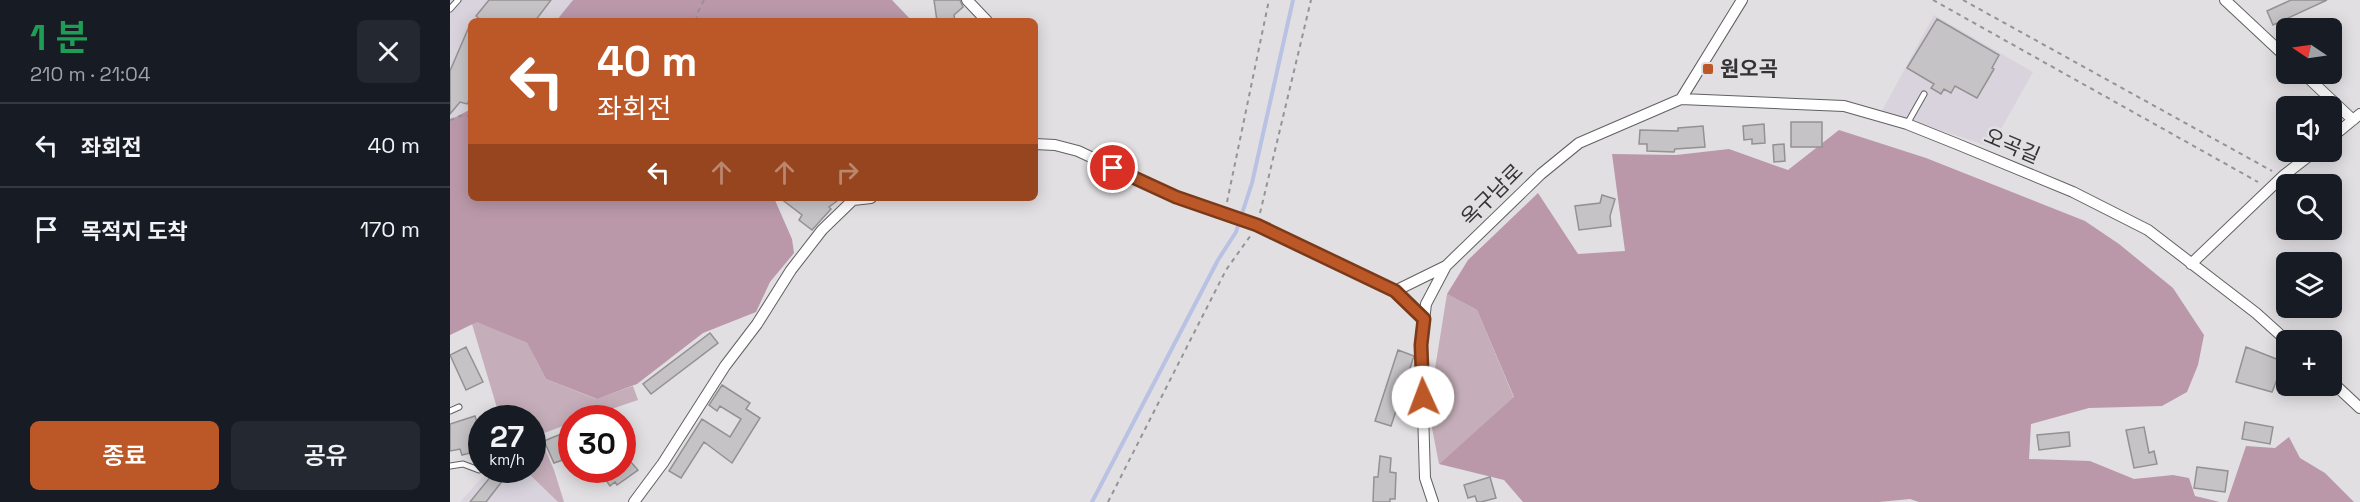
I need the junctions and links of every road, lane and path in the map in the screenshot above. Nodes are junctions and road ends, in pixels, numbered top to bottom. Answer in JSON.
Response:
{"nodes":[{"id":1,"x":458,"y":0,"type":"edge"},
{"id":2,"x":704,"y":0,"type":"edge"},
{"id":3,"x":967,"y":0,"type":"edge"},
{"id":4,"x":1269,"y":0,"type":"edge"},
{"id":5,"x":1311,"y":0,"type":"edge"},
{"id":6,"x":1742,"y":0,"type":"edge"},
{"id":7,"x":1933,"y":0,"type":"edge"},
{"id":8,"x":1962,"y":0,"type":"edge"},
{"id":9,"x":2225,"y":0,"type":"edge"},
{"id":10,"x":450,"y":9,"type":"edge"},
{"id":11,"x":697,"y":18,"type":"edge"},
{"id":12,"x":984,"y":18,"type":"edge"},
{"id":13,"x":2276,"y":48,"type":"edge"},
{"id":14,"x":2316,"y":84,"type":"edge"},
{"id":15,"x":1924,"y":94,"type":"dead end"},
{"id":16,"x":1680,"y":99,"type":"junction"},
{"id":17,"x":468,"y":116,"type":"edge"},
{"id":18,"x":2357,"y":117,"type":"edge"},
{"id":19,"x":450,"y":120,"type":"edge"},
{"id":20,"x":1907,"y":124,"type":"junction"},
{"id":21,"x":2342,"y":129,"type":"edge"},
{"id":22,"x":1038,"y":138,"type":"edge"},
{"id":23,"x":1038,"y":144,"type":"edge"},
{"id":24,"x":1055,"y":145,"type":"junction"},
{"id":25,"x":2301,"y":162,"type":"edge"},
{"id":26,"x":2279,"y":174,"type":"edge"},
{"id":27,"x":2286,"y":174,"type":"edge"},
{"id":28,"x":2276,"y":182,"type":"edge"},
{"id":29,"x":2269,"y":189,"type":"junction"},
{"id":30,"x":852,"y":201,"type":"edge"},
{"id":31,"x":1228,"y":216,"type":"junction"},
{"id":32,"x":1253,"y":225,"type":"junction"},
{"id":33,"x":2191,"y":264,"type":"junction"},
{"id":34,"x":1446,"y":266,"type":"junction"},
{"id":35,"x":1395,"y":291,"type":"junction"},
{"id":36,"x":1424,"y":319,"type":"junction"},
{"id":37,"x":2276,"y":331,"type":"edge"},
{"id":38,"x":2342,"y":391,"type":"edge"},
{"id":39,"x":459,"y":407,"type":"dead end"},
{"id":40,"x":2360,"y":408,"type":"edge"},
{"id":41,"x":450,"y":411,"type":"edge"},
{"id":42,"x":450,"y":466,"type":"edge"},
{"id":43,"x":468,"y":466,"type":"edge"},
{"id":44,"x":634,"y":502,"type":"edge"},
{"id":45,"x":1108,"y":502,"type":"edge"},
{"id":46,"x":1433,"y":502,"type":"edge"}],
"edges":[{"from":1,"to":10,"type":"lane"},
{"from":2,"to":11,"type":"path"},
{"from":3,"to":12,"type":"street"},
{"from":4,"to":31,"type":"path"},
{"from":5,"to":32,"type":"path"},
{"from":6,"to":16,"type":"street"},
{"from":7,"to":29,"type":"path"},
{"from":8,"to":26,"type":"path"},
{"from":9,"to":13,"type":"street"},
{"from":14,"to":18,"type":"street"},
{"from":15,"to":20,"type":"lane"},
{"from":16,"to":20,"type":"street","name":"오곡길"},
{"from":16,"to":34,"type":"street","name":"옥구남로"},
{"from":17,"to":19,"type":"path"},
{"from":18,"to":21,"type":"street"},
{"from":20,"to":33,"type":"street","name":"오곡길"},
{"from":22,"to":24,"type":"street"},
{"from":23,"to":24,"type":"street"},
{"from":24,"to":31,"type":"street"},
{"from":25,"to":27,"type":"street"},
{"from":28,"to":29,"type":"street"},
{"from":29,"to":33,"type":"street"},
{"from":30,"to":44,"type":"street"},
{"from":31,"to":32,"type":"street"},
{"from":32,"to":35,"type":"street"},
{"from":32,"to":45,"type":"path"},
{"from":33,"to":37,"type":"street","name":"오곡길"},
{"from":34,"to":35,"type":"street"},
{"from":34,"to":36,"type":"street","name":"옥구남로"},
{"from":35,"to":36,"type":"street"},
{"from":36,"to":46,"type":"street","name":"옥구남로"},
{"from":38,"to":40,"type":"street"},
{"from":39,"to":41,"type":"lane"},
{"from":42,"to":43,"type":"lane"}]}
